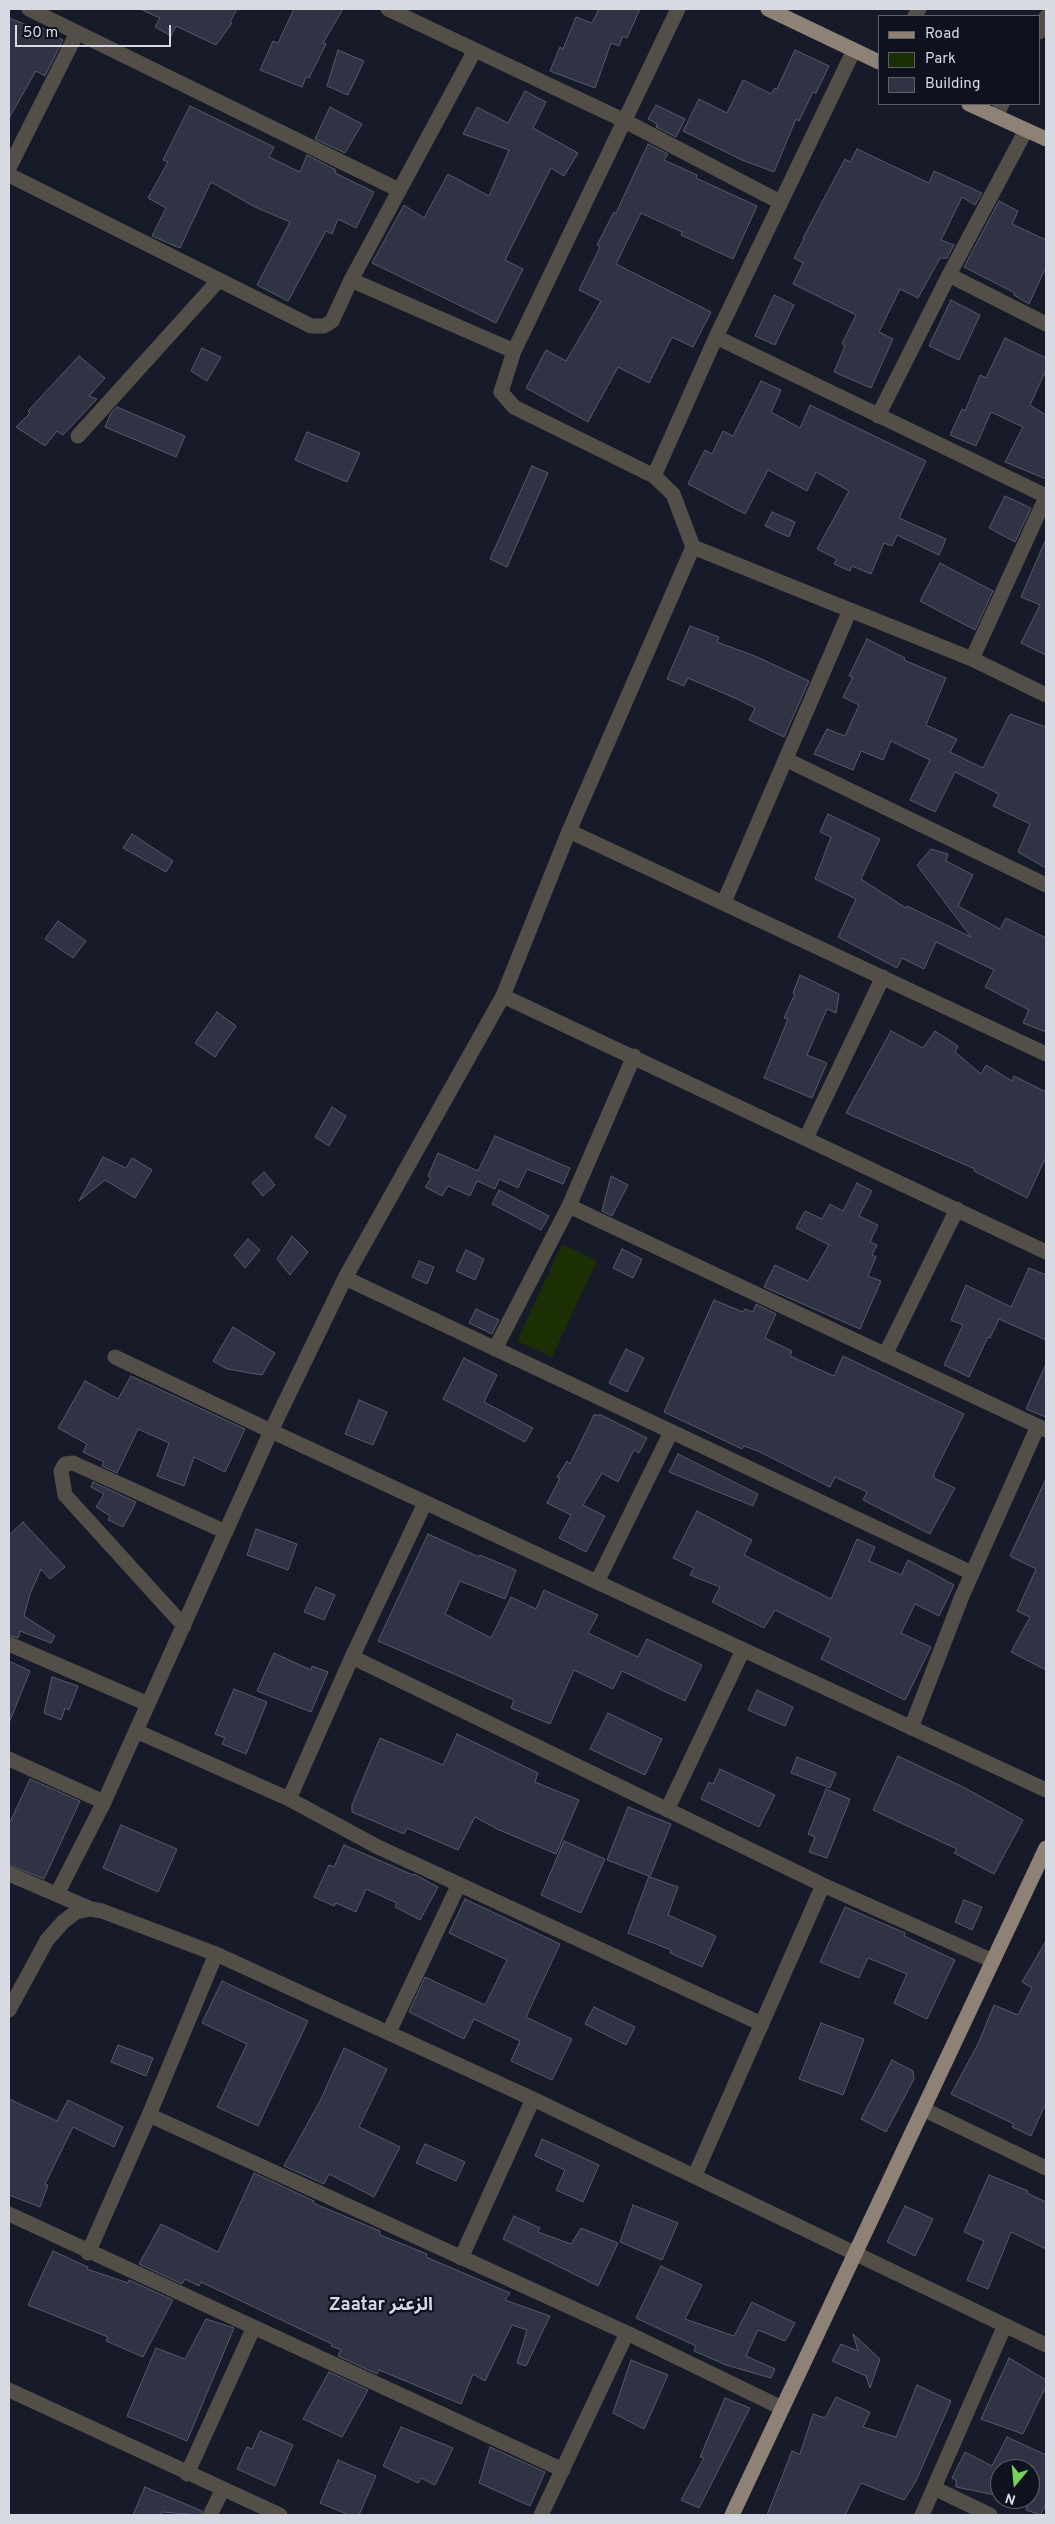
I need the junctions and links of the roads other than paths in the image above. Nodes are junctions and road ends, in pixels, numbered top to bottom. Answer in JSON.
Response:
{"nodes":[{"id":1,"x":28,"y":9,"type":"edge"},
{"id":2,"x":388,"y":9,"type":"edge"},
{"id":3,"x":678,"y":9,"type":"edge"},
{"id":4,"x":768,"y":9,"type":"edge"},
{"id":5,"x":1046,"y":17,"type":"edge"},
{"id":6,"x":1040,"y":30,"type":"edge"},
{"id":7,"x":76,"y":33,"type":"junction"},
{"id":8,"x":475,"y":50,"type":"junction"},
{"id":9,"x":854,"y":50,"type":"junction"},
{"id":10,"x":878,"y":62,"type":"edge"},
{"id":11,"x":974,"y":105,"type":"edge"},
{"id":12,"x":999,"y":110,"type":"edge"},
{"id":13,"x":623,"y":120,"type":"junction"},
{"id":14,"x":1026,"y":130,"type":"junction"},
{"id":15,"x":1046,"y":140,"type":"edge"},
{"id":16,"x":9,"y":168,"type":"edge"},
{"id":17,"x":9,"y":174,"type":"edge"},
{"id":18,"x":399,"y":190,"type":"junction"},
{"id":19,"x":780,"y":202,"type":"junction"},
{"id":20,"x":949,"y":275,"type":"junction"},
{"id":21,"x":219,"y":280,"type":"junction"},
{"id":22,"x":351,"y":280,"type":"junction"},
{"id":23,"x":1046,"y":324,"type":"edge"},
{"id":24,"x":716,"y":337,"type":"junction"},
{"id":25,"x":514,"y":351,"type":"junction"},
{"id":26,"x":878,"y":416,"type":"junction"},
{"id":27,"x":78,"y":436,"type":"dead end"},
{"id":28,"x":654,"y":476,"type":"junction"},
{"id":29,"x":1046,"y":497,"type":"edge"},
{"id":30,"x":693,"y":547,"type":"junction"},
{"id":31,"x":850,"y":610,"type":"junction"},
{"id":32,"x":972,"y":659,"type":"junction"},
{"id":33,"x":1046,"y":695,"type":"edge"},
{"id":34,"x":787,"y":760,"type":"junction"},
{"id":35,"x":570,"y":831,"type":"junction"},
{"id":36,"x":1046,"y":885,"type":"edge"},
{"id":37,"x":724,"y":902,"type":"junction"},
{"id":38,"x":883,"y":977,"type":"junction"},
{"id":39,"x":503,"y":996,"type":"junction"},
{"id":40,"x":1046,"y":1054,"type":"edge"},
{"id":41,"x":634,"y":1056,"type":"junction"},
{"id":42,"x":806,"y":1138,"type":"junction"},
{"id":43,"x":569,"y":1206,"type":"junction"},
{"id":44,"x":957,"y":1209,"type":"junction"},
{"id":45,"x":1046,"y":1252,"type":"edge"},
{"id":46,"x":345,"y":1278,"type":"junction"},
{"id":47,"x":495,"y":1349,"type":"junction"},
{"id":48,"x":885,"y":1355,"type":"junction"},
{"id":49,"x":116,"y":1357,"type":"dead end"},
{"id":50,"x":1042,"y":1428,"type":"edge"},
{"id":51,"x":271,"y":1432,"type":"junction"},
{"id":52,"x":671,"y":1432,"type":"junction"},
{"id":53,"x":425,"y":1503,"type":"junction"},
{"id":54,"x":226,"y":1532,"type":"junction"},
{"id":55,"x":972,"y":1573,"type":"junction"},
{"id":56,"x":597,"y":1582,"type":"junction"},
{"id":57,"x":184,"y":1626,"type":"junction"},
{"id":58,"x":9,"y":1644,"type":"edge"},
{"id":59,"x":743,"y":1650,"type":"junction"},
{"id":60,"x":352,"y":1657,"type":"junction"},
{"id":61,"x":148,"y":1704,"type":"junction"},
{"id":62,"x":911,"y":1728,"type":"junction"},
{"id":63,"x":136,"y":1731,"type":"junction"},
{"id":64,"x":9,"y":1759,"type":"edge"},
{"id":65,"x":1046,"y":1790,"type":"edge"},
{"id":66,"x":289,"y":1799,"type":"junction"},
{"id":67,"x":104,"y":1802,"type":"junction"},
{"id":68,"x":667,"y":1810,"type":"junction"},
{"id":69,"x":1046,"y":1848,"type":"edge"},
{"id":70,"x":9,"y":1874,"type":"edge"},
{"id":71,"x":458,"y":1884,"type":"junction"},
{"id":72,"x":823,"y":1885,"type":"junction"},
{"id":73,"x":58,"y":1894,"type":"junction"},
{"id":74,"x":91,"y":1909,"type":"junction"},
{"id":75,"x":216,"y":1954,"type":"junction"},
{"id":76,"x":993,"y":1961,"type":"junction"},
{"id":77,"x":9,"y":2010,"type":"edge"},
{"id":78,"x":762,"y":2024,"type":"junction"},
{"id":79,"x":389,"y":2032,"type":"junction"},
{"id":80,"x":533,"y":2099,"type":"junction"},
{"id":81,"x":922,"y":2109,"type":"junction"},
{"id":82,"x":149,"y":2115,"type":"junction"},
{"id":83,"x":1046,"y":2168,"type":"edge"},
{"id":84,"x":695,"y":2176,"type":"junction"},
{"id":85,"x":9,"y":2214,"type":"edge"},
{"id":86,"x":88,"y":2252,"type":"junction"},
{"id":87,"x":854,"y":2253,"type":"junction"},
{"id":88,"x":461,"y":2258,"type":"junction"},
{"id":89,"x":1005,"y":2325,"type":"junction"},
{"id":90,"x":254,"y":2327,"type":"junction"},
{"id":91,"x":627,"y":2334,"type":"junction"},
{"id":92,"x":1046,"y":2345,"type":"edge"},
{"id":93,"x":9,"y":2390,"type":"edge"},
{"id":94,"x":782,"y":2408,"type":"junction"},
{"id":95,"x":562,"y":2470,"type":"junction"},
{"id":96,"x":187,"y":2474,"type":"junction"},
{"id":97,"x":934,"y":2488,"type":"junction"},
{"id":98,"x":223,"y":2489,"type":"junction"},
{"id":99,"x":210,"y":2515,"type":"edge"},
{"id":100,"x":280,"y":2515,"type":"edge"},
{"id":101,"x":541,"y":2515,"type":"edge"},
{"id":102,"x":732,"y":2515,"type":"edge"},
{"id":103,"x":922,"y":2515,"type":"edge"},
{"id":104,"x":990,"y":2515,"type":"edge"}],
"edges":[{"from":1,"to":7,"type":"street"},
{"from":2,"to":8,"type":"street"},
{"from":3,"to":13,"type":"street"},
{"from":4,"to":9,"type":"main road"},
{"from":5,"to":6,"type":"street"},
{"from":7,"to":16,"type":"street"},
{"from":7,"to":18,"type":"street"},
{"from":8,"to":13,"type":"street"},
{"from":8,"to":18,"type":"street"},
{"from":9,"to":10,"type":"main road"},
{"from":9,"to":19,"type":"street"},
{"from":11,"to":12,"type":"main road"},
{"from":12,"to":14,"type":"main road"},
{"from":13,"to":19,"type":"street"},
{"from":13,"to":25,"type":"street"},
{"from":14,"to":15,"type":"main road"},
{"from":14,"to":20,"type":"street"},
{"from":17,"to":21,"type":"street"},
{"from":18,"to":22,"type":"street"},
{"from":19,"to":24,"type":"street"},
{"from":20,"to":23,"type":"street"},
{"from":20,"to":26,"type":"street"},
{"from":21,"to":22,"type":"street"},
{"from":21,"to":27,"type":"street"},
{"from":22,"to":25,"type":"street"},
{"from":24,"to":26,"type":"street"},
{"from":24,"to":28,"type":"street"},
{"from":25,"to":28,"type":"street"},
{"from":26,"to":29,"type":"street"},
{"from":28,"to":30,"type":"street"},
{"from":29,"to":32,"type":"street"},
{"from":30,"to":31,"type":"street"},
{"from":30,"to":35,"type":"street"},
{"from":31,"to":32,"type":"street"},
{"from":31,"to":34,"type":"street"},
{"from":32,"to":33,"type":"street"},
{"from":34,"to":36,"type":"street"},
{"from":34,"to":37,"type":"street"},
{"from":35,"to":37,"type":"street"},
{"from":35,"to":39,"type":"street"},
{"from":37,"to":38,"type":"street"},
{"from":38,"to":40,"type":"street"},
{"from":38,"to":42,"type":"street"},
{"from":39,"to":41,"type":"street"},
{"from":39,"to":46,"type":"street"},
{"from":41,"to":42,"type":"street"},
{"from":41,"to":43,"type":"street"},
{"from":42,"to":44,"type":"street"},
{"from":43,"to":47,"type":"street"},
{"from":43,"to":48,"type":"street"},
{"from":44,"to":45,"type":"street"},
{"from":44,"to":48,"type":"street"},
{"from":46,"to":47,"type":"street"},
{"from":46,"to":51,"type":"street"},
{"from":47,"to":52,"type":"street"},
{"from":48,"to":50,"type":"street"},
{"from":49,"to":51,"type":"street"},
{"from":50,"to":55,"type":"street"},
{"from":51,"to":53,"type":"street"},
{"from":51,"to":54,"type":"street"},
{"from":52,"to":55,"type":"street"},
{"from":52,"to":56,"type":"street"},
{"from":53,"to":56,"type":"street"},
{"from":53,"to":60,"type":"street"},
{"from":54,"to":57,"type":"street"},
{"from":54,"to":57,"type":"street"},
{"from":55,"to":62,"type":"street"},
{"from":56,"to":59,"type":"street"},
{"from":57,"to":61,"type":"street"},
{"from":58,"to":61,"type":"street"},
{"from":59,"to":62,"type":"street"},
{"from":59,"to":68,"type":"street"},
{"from":60,"to":66,"type":"street"},
{"from":60,"to":68,"type":"street"},
{"from":61,"to":63,"type":"street"},
{"from":62,"to":65,"type":"street"},
{"from":63,"to":66,"type":"street"},
{"from":63,"to":67,"type":"street"},
{"from":64,"to":67,"type":"street"},
{"from":66,"to":71,"type":"street"},
{"from":67,"to":73,"type":"street"},
{"from":68,"to":72,"type":"street"},
{"from":69,"to":76,"type":"main road"},
{"from":70,"to":73,"type":"street"},
{"from":71,"to":78,"type":"street"},
{"from":71,"to":79,"type":"street"},
{"from":72,"to":76,"type":"street"},
{"from":72,"to":78,"type":"street"},
{"from":73,"to":74,"type":"street"},
{"from":74,"to":75,"type":"street"},
{"from":74,"to":77,"type":"street"},
{"from":75,"to":79,"type":"street"},
{"from":75,"to":82,"type":"street"},
{"from":76,"to":81,"type":"main road"},
{"from":78,"to":84,"type":"street"},
{"from":79,"to":80,"type":"street"},
{"from":80,"to":84,"type":"street"},
{"from":80,"to":88,"type":"street"},
{"from":81,"to":83,"type":"street"},
{"from":81,"to":87,"type":"main road"},
{"from":82,"to":86,"type":"street"},
{"from":82,"to":88,"type":"street"},
{"from":84,"to":87,"type":"street"},
{"from":85,"to":86,"type":"street"},
{"from":86,"to":90,"type":"street"},
{"from":87,"to":89,"type":"street"},
{"from":87,"to":94,"type":"main road"},
{"from":88,"to":91,"type":"street"},
{"from":89,"to":92,"type":"street"},
{"from":89,"to":97,"type":"street"},
{"from":90,"to":95,"type":"street"},
{"from":90,"to":96,"type":"street"},
{"from":91,"to":94,"type":"street"},
{"from":91,"to":95,"type":"street"},
{"from":93,"to":96,"type":"street"},
{"from":94,"to":102,"type":"main road"},
{"from":95,"to":101,"type":"street"},
{"from":96,"to":98,"type":"street"},
{"from":97,"to":103,"type":"street"},
{"from":97,"to":104,"type":"street"},
{"from":98,"to":99,"type":"street"},
{"from":98,"to":100,"type":"street"}]}
